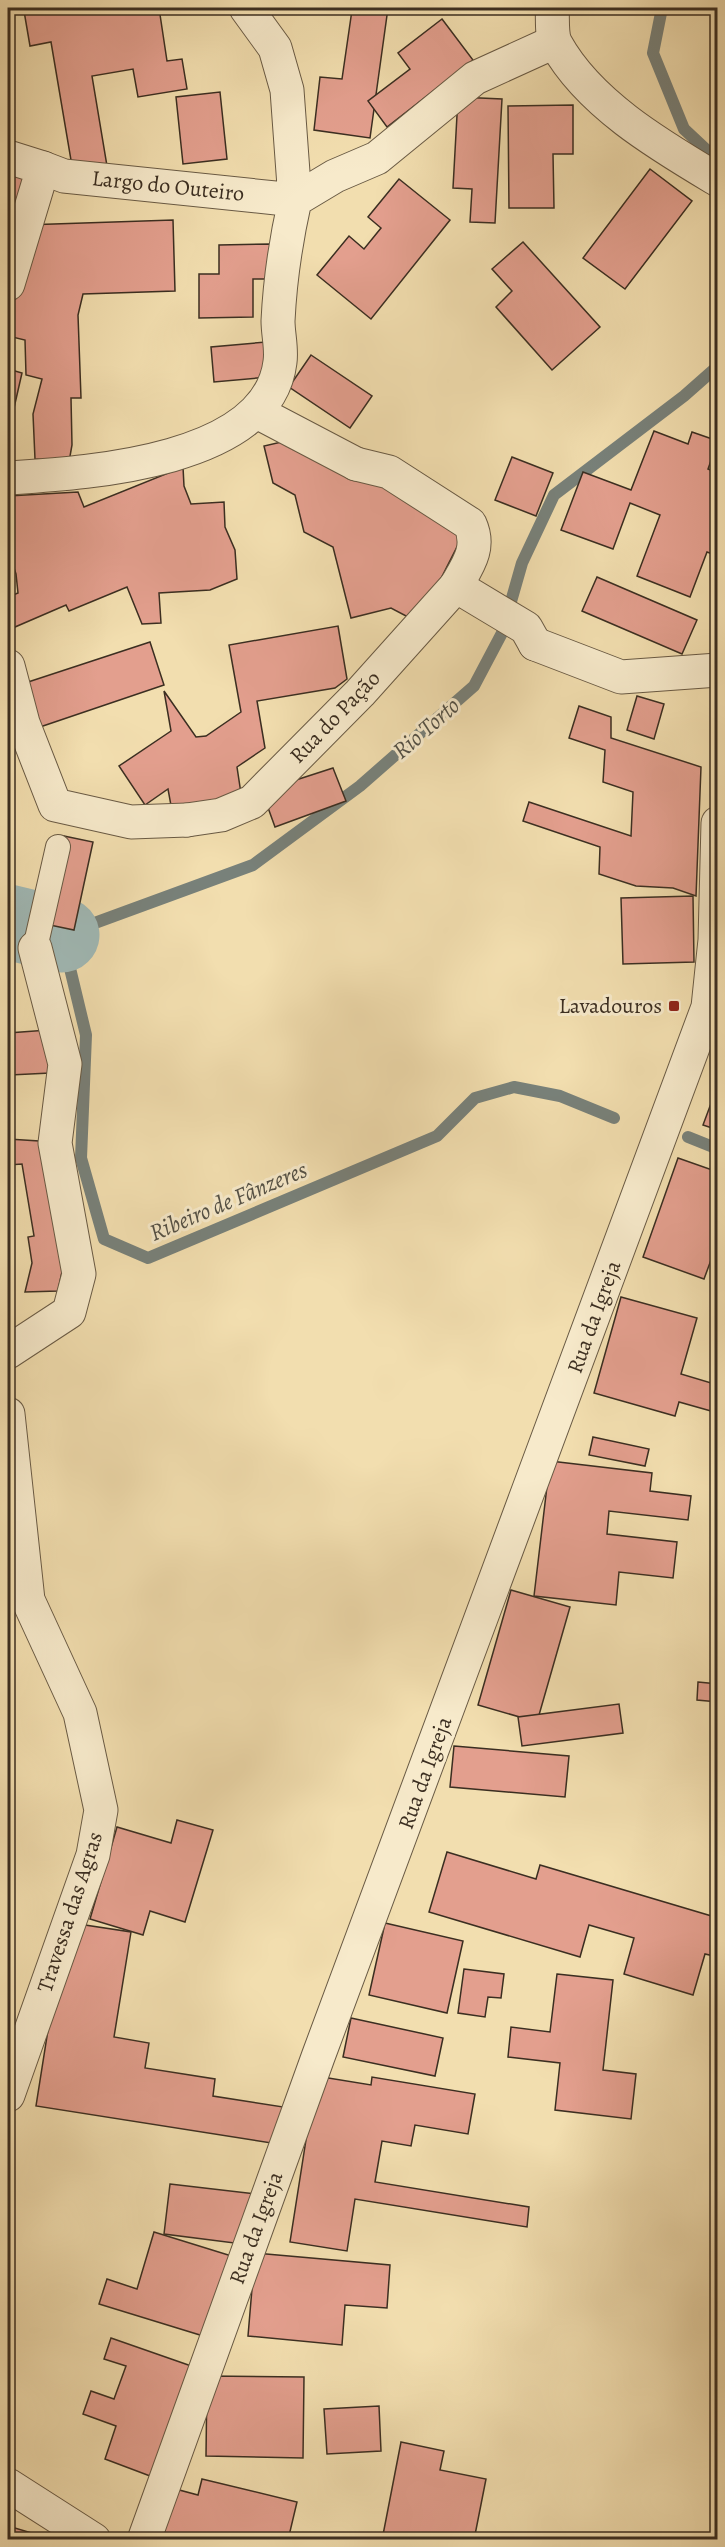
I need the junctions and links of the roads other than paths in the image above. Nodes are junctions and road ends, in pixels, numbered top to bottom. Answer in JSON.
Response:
{"nodes":[{"id":1,"x":246,"y":8,"type":"edge"},
{"id":2,"x":552,"y":8,"type":"edge"},
{"id":3,"x":554,"y":42,"type":"junction"},
{"id":4,"x":8,"y":158,"type":"edge"},
{"id":5,"x":43,"y":168,"type":"junction"},
{"id":6,"x":717,"y":180,"type":"edge"},
{"id":7,"x":295,"y":200,"type":"junction"},
{"id":8,"x":8,"y":284,"type":"edge"},
{"id":9,"x":257,"y":412,"type":"junction"},
{"id":10,"x":10,"y":476,"type":"edge"},
{"id":11,"x":456,"y":586,"type":"junction"},
{"id":12,"x":8,"y":666,"type":"edge"},
{"id":13,"x":717,"y":670,"type":"edge"},
{"id":14,"x":717,"y":840,"type":"edge"},
{"id":15,"x":58,"y":847,"type":"dead end"},
{"id":16,"x":35,"y":948,"type":"joint"},
{"id":17,"x":713,"y":1003,"type":"edge"},
{"id":18,"x":8,"y":1352,"type":"edge"},
{"id":19,"x":8,"y":1414,"type":"edge"},
{"id":20,"x":8,"y":2095,"type":"edge"},
{"id":21,"x":8,"y":2485,"type":"edge"},
{"id":22,"x":94,"y":2540,"type":"edge"},
{"id":23,"x":144,"y":2540,"type":"edge"}],
"edges":[{"from":1,"to":7,"type":"street"},
{"from":2,"to":3,"type":"street"},
{"from":3,"to":6,"type":"street"},
{"from":3,"to":7,"type":"street"},
{"from":4,"to":5,"type":"street","name":"Largo do Outeiro"},
{"from":5,"to":7,"type":"street","name":"Largo do Outeiro"},
{"from":5,"to":8,"type":"street"},
{"from":7,"to":9,"type":"street"},
{"from":9,"to":10,"type":"street"},
{"from":9,"to":11,"type":"street","name":"Rua do Pação"},
{"from":11,"to":12,"type":"street","name":"Rua do Pação"},
{"from":11,"to":13,"type":"street"},
{"from":14,"to":17,"type":"street","name":"Rua da Igreja"},
{"from":15,"to":16,"type":"lane"},
{"from":16,"to":18,"type":"street"},
{"from":17,"to":23,"type":"street","name":"Rua da Igreja"},
{"from":19,"to":20,"type":"street","name":"Travessa das Agras"},
{"from":21,"to":22,"type":"street"}]}
